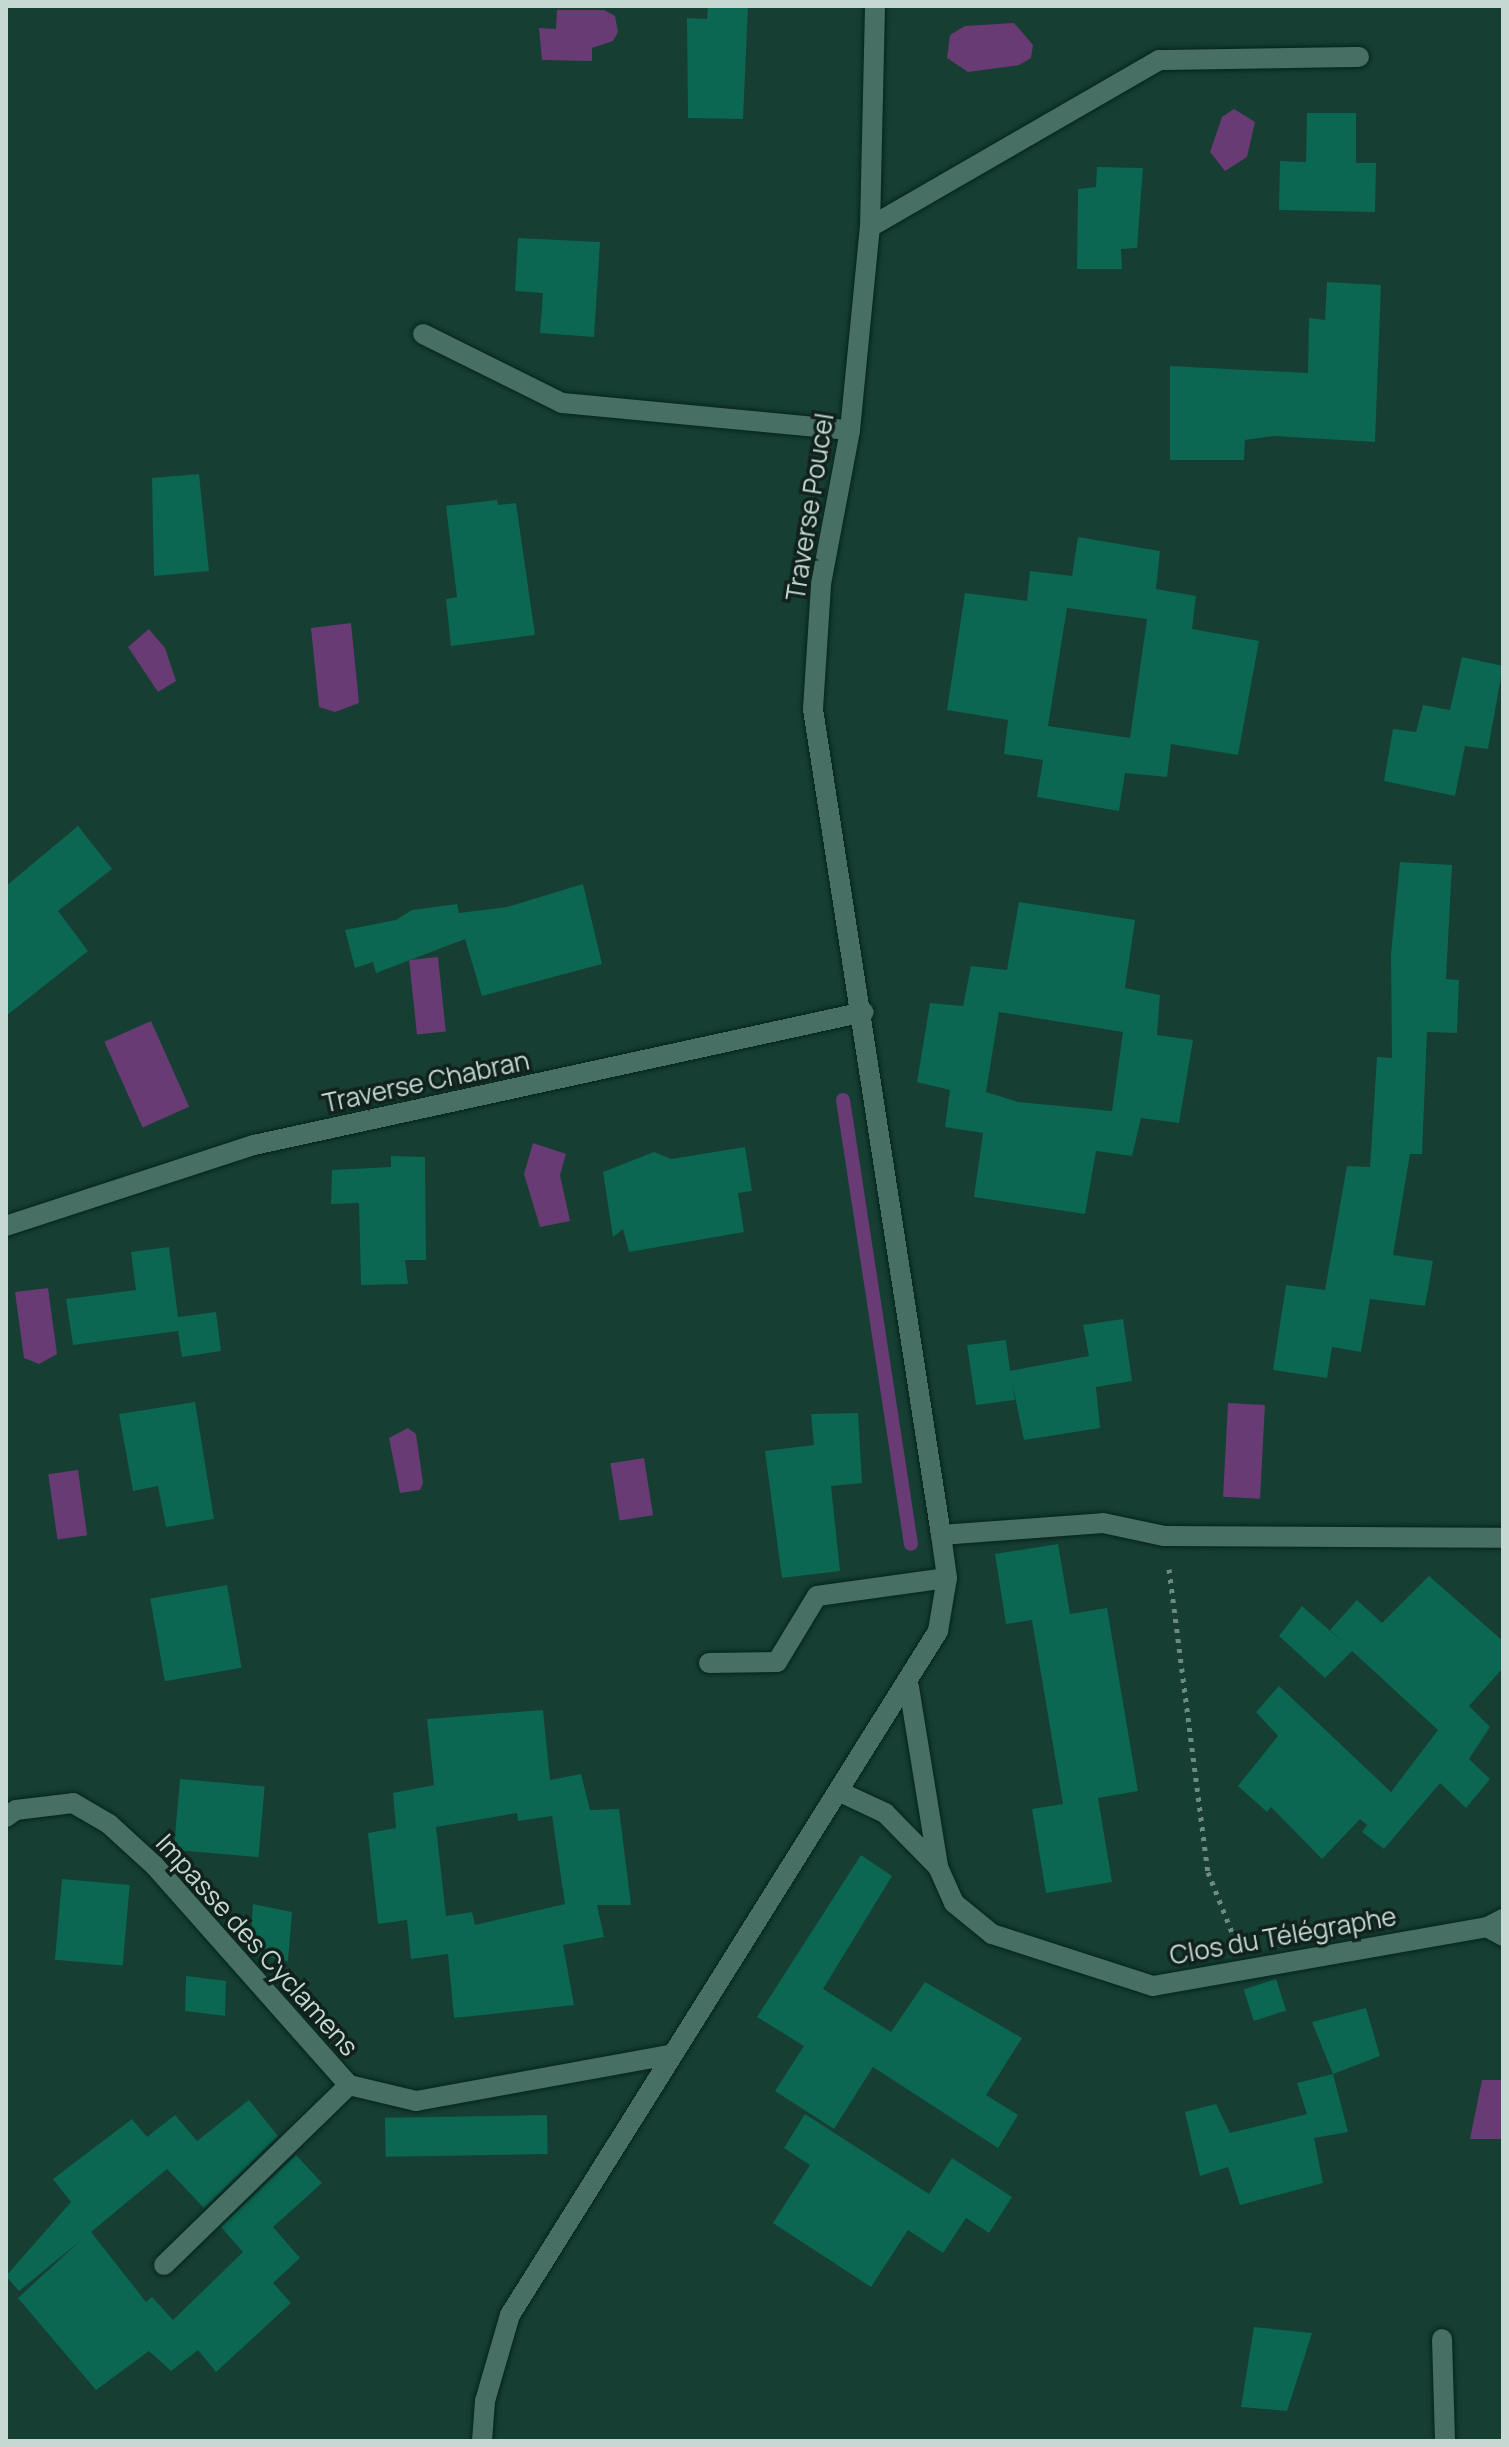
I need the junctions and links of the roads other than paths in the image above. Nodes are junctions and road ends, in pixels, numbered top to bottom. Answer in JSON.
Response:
{"nodes":[{"id":1,"x":875,"y":6,"type":"edge"},
{"id":2,"x":1359,"y":57,"type":"dead end"},
{"id":3,"x":870,"y":227,"type":"junction"},
{"id":4,"x":423,"y":334,"type":"dead end"},
{"id":5,"x":850,"y":430,"type":"junction"},
{"id":6,"x":864,"y":1012,"type":"junction"},
{"id":7,"x":6,"y":1226,"type":"edge"},
{"id":8,"x":941,"y":1535,"type":"junction"},
{"id":9,"x":1503,"y":1538,"type":"edge"},
{"id":10,"x":947,"y":1578,"type":"junction"},
{"id":11,"x":709,"y":1663,"type":"dead end"},
{"id":12,"x":909,"y":1687,"type":"junction"},
{"id":13,"x":840,"y":1792,"type":"junction"},
{"id":14,"x":6,"y":1817,"type":"edge"},
{"id":15,"x":938,"y":1867,"type":"junction"},
{"id":16,"x":1498,"y":1927,"type":"edge"},
{"id":17,"x":670,"y":2055,"type":"junction"},
{"id":18,"x":349,"y":2085,"type":"junction"},
{"id":19,"x":164,"y":2265,"type":"dead end"},
{"id":20,"x":1442,"y":2339,"type":"dead end"},
{"id":21,"x":482,"y":2441,"type":"edge"},
{"id":22,"x":1445,"y":2441,"type":"edge"}],
"edges":[{"from":1,"to":3,"type":"street","name":"Traverse Poucel"},
{"from":2,"to":3,"type":"street"},
{"from":3,"to":5,"type":"street","name":"Traverse Poucel"},
{"from":4,"to":5,"type":"street"},
{"from":5,"to":6,"type":"street","name":"Traverse Poucel"},
{"from":6,"to":7,"type":"street","name":"Traverse Chabran"},
{"from":6,"to":8,"type":"street","name":"Traverse Poucel"},
{"from":8,"to":9,"type":"street"},
{"from":8,"to":10,"type":"street","name":"Traverse Poucel"},
{"from":10,"to":11,"type":"street"},
{"from":10,"to":12,"type":"street","name":"Traverse Poucel"},
{"from":12,"to":13,"type":"street","name":"Traverse Poucel"},
{"from":12,"to":15,"type":"street","name":"Clos du Télégraphe"},
{"from":13,"to":15,"type":"street","name":"Clos du Télégraphe"},
{"from":13,"to":17,"type":"street","name":"Traverse Poucel"},
{"from":14,"to":18,"type":"street","name":"Impasse des Cyclamens"},
{"from":15,"to":16,"type":"street","name":"Clos du Télégraphe"},
{"from":17,"to":18,"type":"street","name":"Impasse des Cyclamens"},
{"from":17,"to":21,"type":"street","name":"Traverse Poucel"},
{"from":18,"to":19,"type":"street"},
{"from":20,"to":22,"type":"street"}]}
